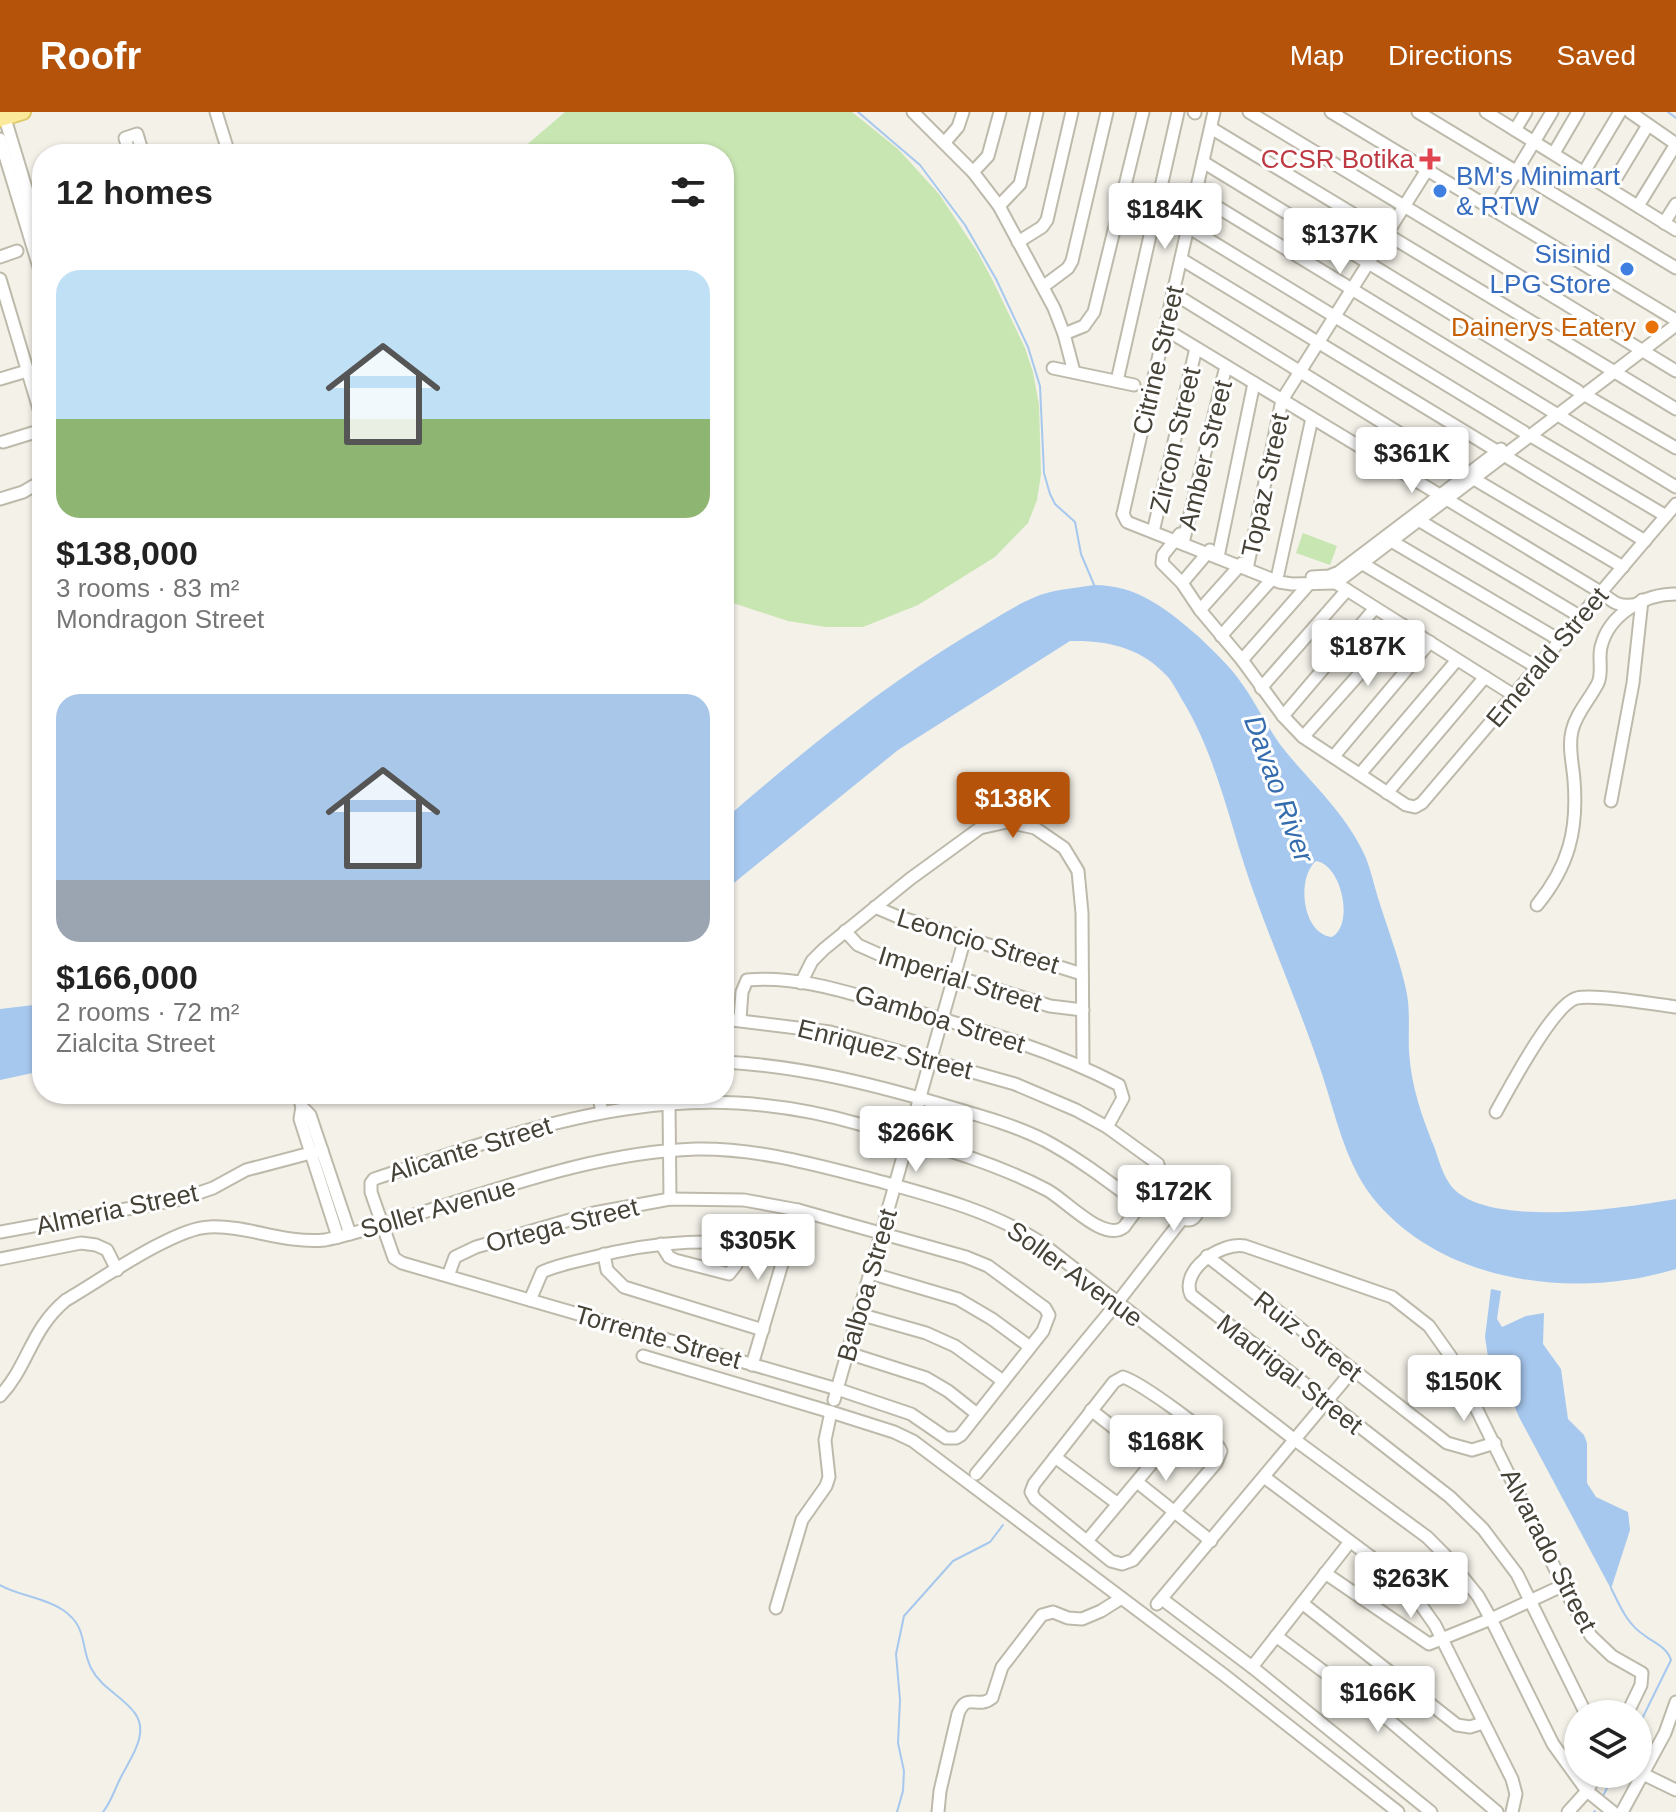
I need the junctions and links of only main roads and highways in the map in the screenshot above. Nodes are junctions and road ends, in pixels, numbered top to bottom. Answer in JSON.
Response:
{"nodes":[{"id":1,"x":23,"y":112,"type":"edge"},
{"id":2,"x":3,"y":116,"type":"edge"}],
"edges":[{"from":1,"to":2,"type":"main road"}]}
